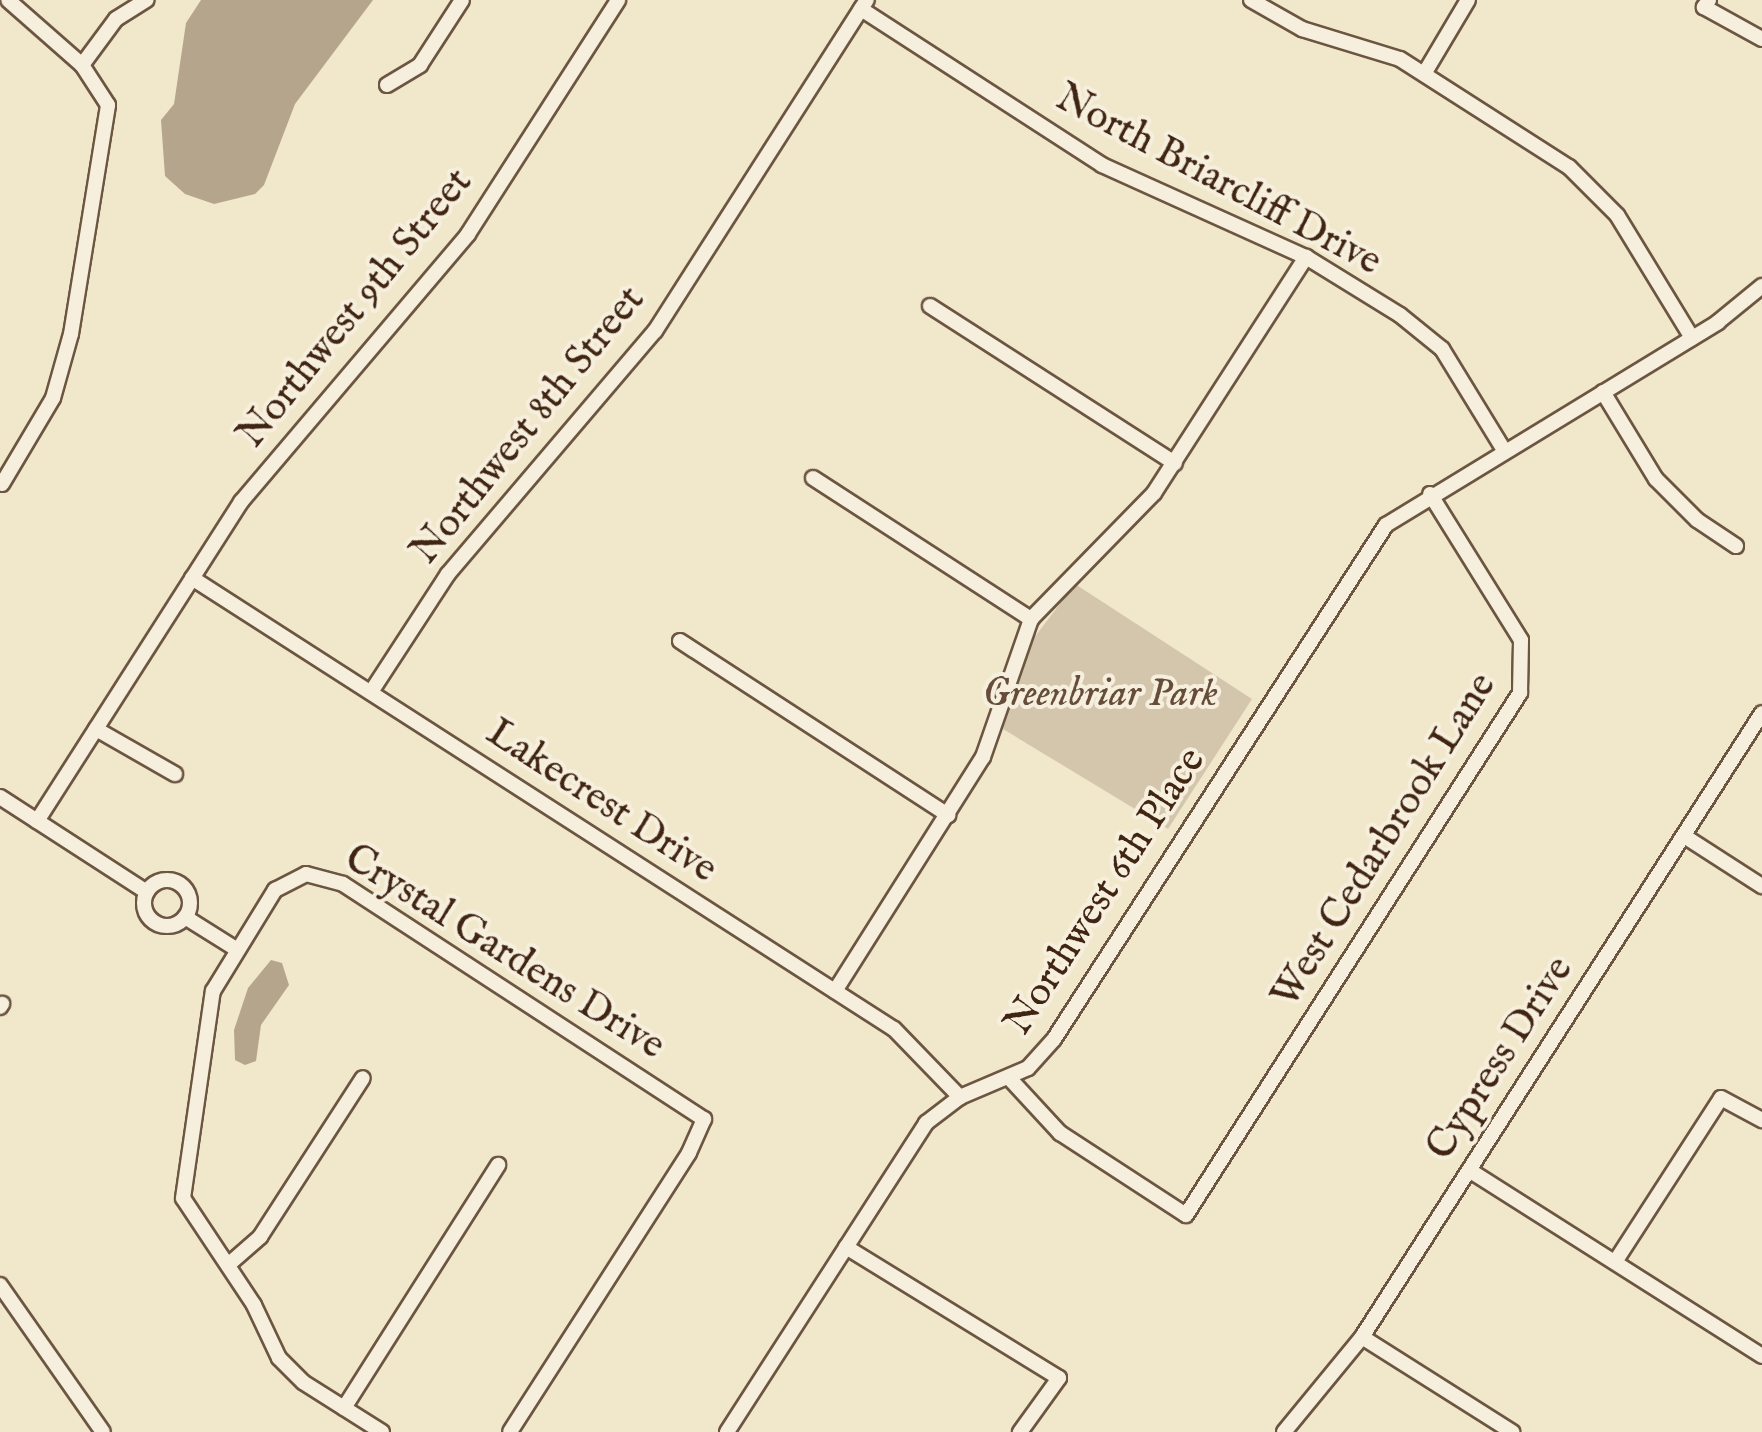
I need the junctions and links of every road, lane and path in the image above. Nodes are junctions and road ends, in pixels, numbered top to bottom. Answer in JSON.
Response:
{"nodes":[{"id":1,"x":8,"y":0,"type":"edge"},
{"id":2,"x":146,"y":0,"type":"edge"},
{"id":3,"x":462,"y":0,"type":"edge"},
{"id":4,"x":618,"y":0,"type":"edge"},
{"id":5,"x":1251,"y":0,"type":"edge"},
{"id":6,"x":1468,"y":0,"type":"edge"},
{"id":7,"x":1707,"y":3,"type":"edge"},
{"id":8,"x":864,"y":5,"type":"edge"},
{"id":9,"x":1762,"y":39,"type":"edge"},
{"id":10,"x":82,"y":65,"type":"junction"},
{"id":11,"x":1424,"y":74,"type":"junction"},
{"id":12,"x":386,"y":85,"type":"dead end"},
{"id":13,"x":1306,"y":257,"type":"junction"},
{"id":14,"x":1762,"y":286,"type":"edge"},
{"id":15,"x":930,"y":306,"type":"dead end"},
{"id":16,"x":1692,"y":338,"type":"junction"},
{"id":17,"x":1603,"y":392,"type":"junction"},
{"id":18,"x":1504,"y":450,"type":"junction"},
{"id":19,"x":1175,"y":463,"type":"junction"},
{"id":20,"x":813,"y":478,"type":"dead end"},
{"id":21,"x":2,"y":484,"type":"edge"},
{"id":22,"x":1430,"y":494,"type":"junction"},
{"id":23,"x":1736,"y":546,"type":"dead end"},
{"id":24,"x":192,"y":578,"type":"junction"},
{"id":25,"x":1031,"y":619,"type":"junction"},
{"id":26,"x":680,"y":641,"type":"dead end"},
{"id":27,"x":371,"y":692,"type":"junction"},
{"id":28,"x":1762,"y":713,"type":"edge"},
{"id":29,"x":96,"y":729,"type":"junction"},
{"id":30,"x":175,"y":774,"type":"dead end"},
{"id":31,"x":0,"y":798,"type":"edge"},
{"id":32,"x":948,"y":814,"type":"junction"},
{"id":33,"x":38,"y":821,"type":"junction"},
{"id":34,"x":1684,"y":836,"type":"junction"},
{"id":35,"x":1762,"y":886,"type":"edge"},
{"id":36,"x":147,"y":892,"type":"junction"},
{"id":37,"x":185,"y":916,"type":"junction"},
{"id":38,"x":236,"y":949,"type":"junction"},
{"id":39,"x":835,"y":991,"type":"junction"},
{"id":40,"x":363,"y":1078,"type":"dead end"},
{"id":41,"x":1010,"y":1079,"type":"junction"},
{"id":42,"x":960,"y":1096,"type":"junction"},
{"id":43,"x":1762,"y":1120,"type":"edge"},
{"id":44,"x":498,"y":1165,"type":"dead end"},
{"id":45,"x":1468,"y":1170,"type":"junction"},
{"id":46,"x":846,"y":1248,"type":"junction"},
{"id":47,"x":1615,"y":1262,"type":"junction"},
{"id":48,"x":228,"y":1266,"type":"junction"},
{"id":49,"x":0,"y":1285,"type":"edge"},
{"id":50,"x":1362,"y":1337,"type":"junction"},
{"id":51,"x":1762,"y":1356,"type":"edge"},
{"id":52,"x":344,"y":1408,"type":"junction"},
{"id":53,"x":103,"y":1432,"type":"edge"},
{"id":54,"x":382,"y":1432,"type":"edge"},
{"id":55,"x":510,"y":1432,"type":"edge"},
{"id":56,"x":727,"y":1432,"type":"edge"},
{"id":57,"x":1020,"y":1432,"type":"edge"},
{"id":58,"x":1284,"y":1432,"type":"edge"},
{"id":59,"x":1512,"y":1432,"type":"edge"}],
"edges":[{"from":1,"to":10,"type":"street"},
{"from":2,"to":10,"type":"street"},
{"from":3,"to":12,"type":"street"},
{"from":4,"to":24,"type":"street","name":"Northwest 9th Street"},
{"from":5,"to":11,"type":"street"},
{"from":6,"to":11,"type":"street"},
{"from":7,"to":9,"type":"street"},
{"from":8,"to":13,"type":"street","name":"North Briarcliff Drive"},
{"from":8,"to":27,"type":"street","name":"Northwest 8th Street"},
{"from":10,"to":21,"type":"street"},
{"from":11,"to":16,"type":"street"},
{"from":13,"to":18,"type":"street","name":"North Briarcliff Drive"},
{"from":13,"to":19,"type":"street"},
{"from":14,"to":16,"type":"street","name":"Northwest 6th Place"},
{"from":15,"to":19,"type":"street"},
{"from":16,"to":17,"type":"street","name":"Northwest 6th Place"},
{"from":17,"to":18,"type":"street","name":"Northwest 6th Place"},
{"from":17,"to":23,"type":"street"},
{"from":18,"to":22,"type":"street","name":"Northwest 6th Place"},
{"from":19,"to":25,"type":"street"},
{"from":20,"to":25,"type":"street"},
{"from":22,"to":41,"type":"street","name":"Northwest 6th Place"},
{"from":22,"to":41,"type":"street","name":"West Cedarbrook Lane"},
{"from":24,"to":27,"type":"street","name":"Lakecrest Drive"},
{"from":24,"to":29,"type":"street","name":"Northwest 9th Street"},
{"from":25,"to":32,"type":"street"},
{"from":26,"to":32,"type":"street"},
{"from":27,"to":39,"type":"street","name":"Lakecrest Drive"},
{"from":28,"to":34,"type":"street","name":"Cypress Drive"},
{"from":29,"to":30,"type":"street"},
{"from":29,"to":33,"type":"street","name":"Northwest 9th Street"},
{"from":31,"to":33,"type":"street"},
{"from":32,"to":39,"type":"street"},
{"from":33,"to":36,"type":"street"},
{"from":34,"to":35,"type":"street"},
{"from":34,"to":45,"type":"street","name":"Cypress Drive"},
{"from":36,"to":37,"type":"street"},
{"from":36,"to":37,"type":"street"},
{"from":37,"to":38,"type":"street"},
{"from":38,"to":48,"type":"street","name":"Crystal Gardens Drive"},
{"from":38,"to":55,"type":"street","name":"Crystal Gardens Drive"},
{"from":39,"to":42,"type":"street","name":"Lakecrest Drive"},
{"from":40,"to":48,"type":"street"},
{"from":41,"to":42,"type":"street","name":"Northwest 6th Place"},
{"from":42,"to":46,"type":"street","name":"Northwest 6th Place"},
{"from":43,"to":47,"type":"street"},
{"from":44,"to":52,"type":"street"},
{"from":45,"to":47,"type":"street"},
{"from":45,"to":50,"type":"street","name":"Cypress Drive"},
{"from":46,"to":56,"type":"street","name":"Northwest 6th Place"},
{"from":46,"to":57,"type":"street"},
{"from":47,"to":51,"type":"street"},
{"from":48,"to":52,"type":"street","name":"Crystal Gardens Drive"},
{"from":49,"to":53,"type":"street"},
{"from":50,"to":58,"type":"street","name":"Cypress Drive"},
{"from":50,"to":59,"type":"street"},
{"from":52,"to":54,"type":"street","name":"Crystal Gardens Drive"}]}
